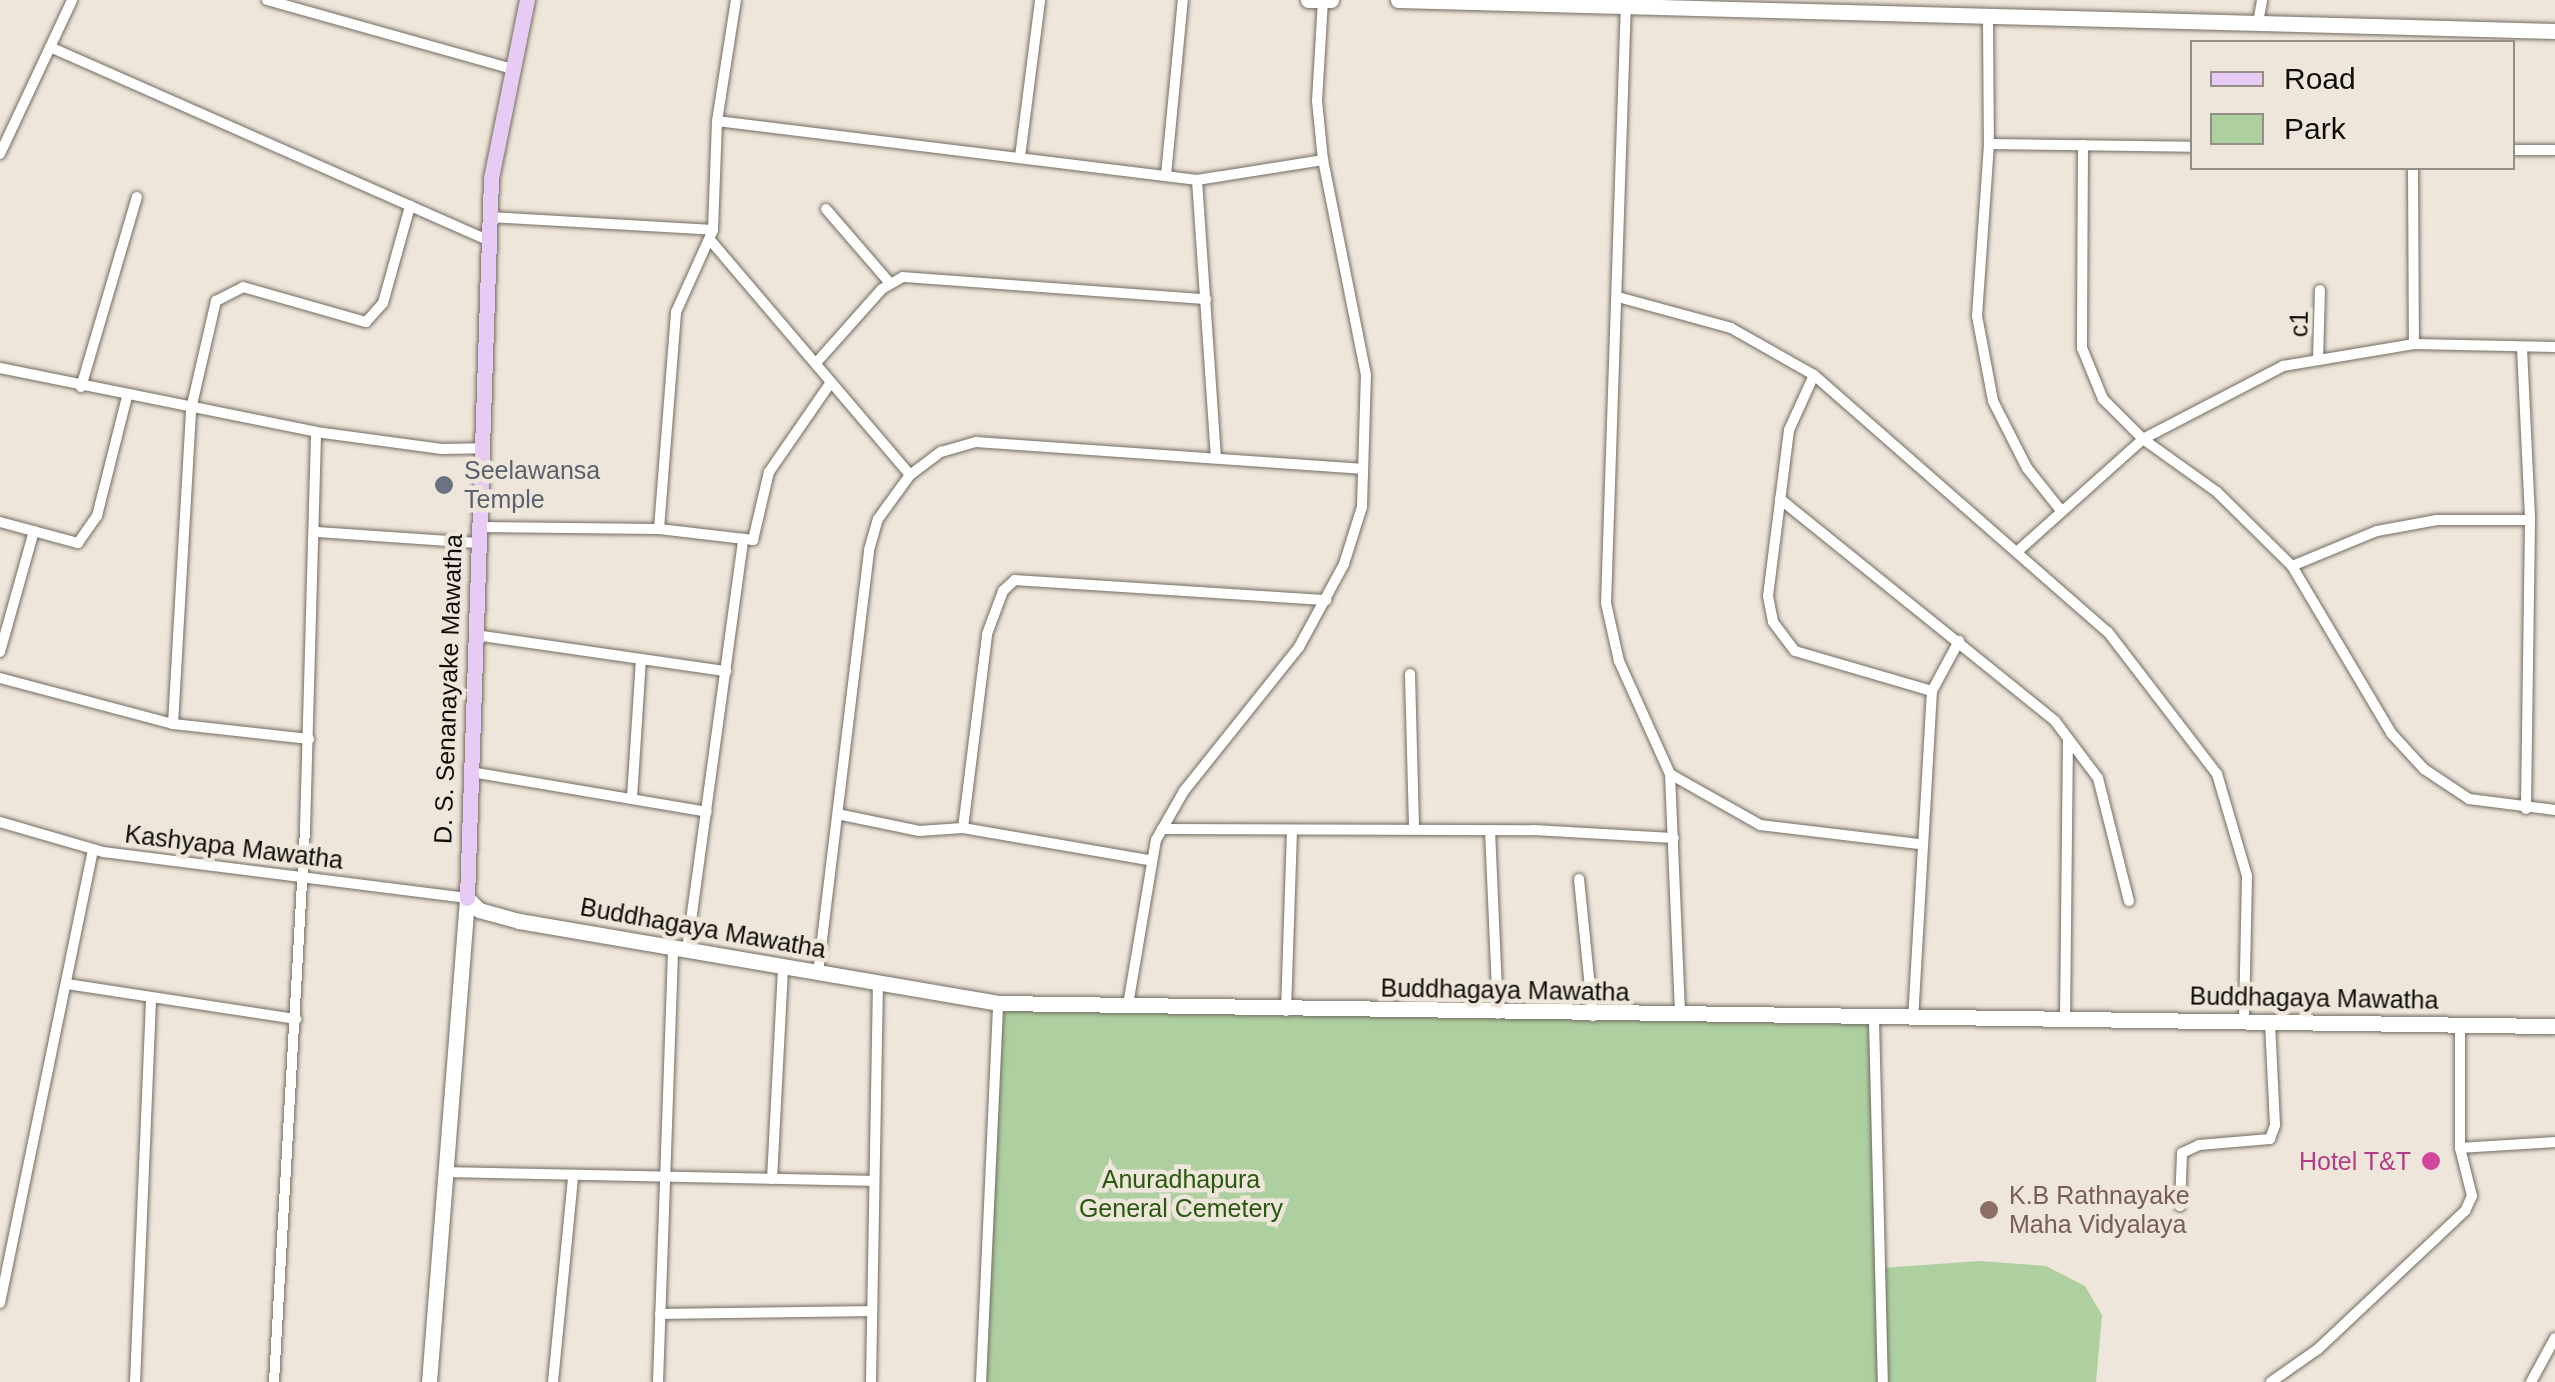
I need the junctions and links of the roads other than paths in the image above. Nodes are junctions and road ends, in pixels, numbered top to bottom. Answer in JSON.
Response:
{"nodes":[{"id":1,"x":72,"y":0,"type":"edge"},
{"id":2,"x":267,"y":0,"type":"edge"},
{"id":3,"x":527,"y":0,"type":"edge"},
{"id":4,"x":736,"y":0,"type":"edge"},
{"id":5,"x":1040,"y":0,"type":"edge"},
{"id":6,"x":1182,"y":0,"type":"edge"},
{"id":7,"x":1308,"y":0,"type":"edge"},
{"id":8,"x":1331,"y":0,"type":"edge"},
{"id":9,"x":1398,"y":0,"type":"edge"},
{"id":10,"x":2262,"y":0,"type":"edge"},
{"id":11,"x":1322,"y":1,"type":"edge"},
{"id":12,"x":1626,"y":3,"type":"edge"},
{"id":13,"x":1844,"y":6,"type":"edge"},
{"id":14,"x":1957,"y":7,"type":"edge"},
{"id":15,"x":1988,"y":16,"type":"junction"},
{"id":16,"x":2258,"y":23,"type":"junction"},
{"id":17,"x":2555,"y":31,"type":"edge"},
{"id":18,"x":50,"y":47,"type":"junction"},
{"id":19,"x":508,"y":68,"type":"junction"},
{"id":20,"x":717,"y":121,"type":"junction"},
{"id":21,"x":1989,"y":144,"type":"junction"},
{"id":22,"x":2083,"y":144,"type":"junction"},
{"id":23,"x":2190,"y":147,"type":"edge"},
{"id":24,"x":2515,"y":150,"type":"edge"},
{"id":25,"x":2555,"y":150,"type":"edge"},
{"id":26,"x":0,"y":154,"type":"edge"},
{"id":27,"x":1020,"y":158,"type":"junction"},
{"id":28,"x":1322,"y":160,"type":"junction"},
{"id":29,"x":2413,"y":170,"type":"edge"},
{"id":30,"x":1166,"y":175,"type":"junction"},
{"id":31,"x":1197,"y":180,"type":"junction"},
{"id":32,"x":136,"y":196,"type":"dead end"},
{"id":33,"x":410,"y":206,"type":"junction"},
{"id":34,"x":826,"y":209,"type":"dead end"},
{"id":35,"x":490,"y":217,"type":"junction"},
{"id":36,"x":712,"y":236,"type":"junction"},
{"id":37,"x":489,"y":242,"type":"junction"},
{"id":38,"x":888,"y":282,"type":"junction"},
{"id":39,"x":2320,"y":290,"type":"dead end"},
{"id":40,"x":1618,"y":298,"type":"junction"},
{"id":41,"x":1206,"y":299,"type":"junction"},
{"id":42,"x":2414,"y":344,"type":"junction"},
{"id":43,"x":2555,"y":347,"type":"edge"},
{"id":44,"x":2522,"y":348,"type":"junction"},
{"id":45,"x":2318,"y":360,"type":"junction"},
{"id":46,"x":816,"y":363,"type":"junction"},
{"id":47,"x":0,"y":368,"type":"edge"},
{"id":48,"x":1814,"y":375,"type":"junction"},
{"id":49,"x":829,"y":384,"type":"junction"},
{"id":50,"x":81,"y":386,"type":"junction"},
{"id":51,"x":127,"y":397,"type":"junction"},
{"id":52,"x":191,"y":409,"type":"junction"},
{"id":53,"x":316,"y":432,"type":"junction"},
{"id":54,"x":2143,"y":439,"type":"junction"},
{"id":55,"x":481,"y":448,"type":"junction"},
{"id":56,"x":1216,"y":458,"type":"junction"},
{"id":57,"x":1364,"y":468,"type":"junction"},
{"id":58,"x":910,"y":475,"type":"junction"},
{"id":59,"x":1780,"y":500,"type":"junction"},
{"id":60,"x":2059,"y":508,"type":"junction"},
{"id":61,"x":2530,"y":520,"type":"junction"},
{"id":62,"x":0,"y":522,"type":"edge"},
{"id":63,"x":659,"y":530,"type":"junction"},
{"id":64,"x":34,"y":531,"type":"junction"},
{"id":65,"x":317,"y":532,"type":"junction"},
{"id":66,"x":478,"y":535,"type":"junction"},
{"id":67,"x":743,"y":539,"type":"junction"},
{"id":68,"x":2020,"y":550,"type":"junction"},
{"id":69,"x":2292,"y":566,"type":"junction"},
{"id":70,"x":1326,"y":600,"type":"junction"},
{"id":71,"x":475,"y":635,"type":"junction"},
{"id":72,"x":1959,"y":641,"type":"junction"},
{"id":73,"x":0,"y":652,"type":"edge"},
{"id":74,"x":641,"y":660,"type":"junction"},
{"id":75,"x":726,"y":671,"type":"junction"},
{"id":76,"x":1410,"y":674,"type":"dead end"},
{"id":77,"x":0,"y":678,"type":"edge"},
{"id":78,"x":1932,"y":691,"type":"junction"},
{"id":79,"x":172,"y":724,"type":"junction"},
{"id":80,"x":2068,"y":738,"type":"junction"},
{"id":81,"x":309,"y":739,"type":"junction"},
{"id":82,"x":471,"y":772,"type":"junction"},
{"id":83,"x":1670,"y":774,"type":"junction"},
{"id":84,"x":632,"y":798,"type":"junction"},
{"id":85,"x":2526,"y":809,"type":"junction"},
{"id":86,"x":2555,"y":810,"type":"edge"},
{"id":87,"x":707,"y":812,"type":"junction"},
{"id":88,"x":842,"y":815,"type":"junction"},
{"id":89,"x":0,"y":822,"type":"edge"},
{"id":90,"x":963,"y":828,"type":"junction"},
{"id":91,"x":1162,"y":829,"type":"junction"},
{"id":92,"x":1414,"y":829,"type":"junction"},
{"id":93,"x":1490,"y":830,"type":"junction"},
{"id":94,"x":1292,"y":833,"type":"junction"},
{"id":95,"x":1674,"y":838,"type":"junction"},
{"id":96,"x":1918,"y":844,"type":"junction"},
{"id":97,"x":93,"y":850,"type":"junction"},
{"id":98,"x":1148,"y":860,"type":"junction"},
{"id":99,"x":300,"y":873,"type":"junction"},
{"id":100,"x":1578,"y":879,"type":"dead end"},
{"id":101,"x":467,"y":898,"type":"junction"},
{"id":102,"x":2129,"y":901,"type":"dead end"},
{"id":103,"x":680,"y":948,"type":"junction"},
{"id":104,"x":783,"y":966,"type":"junction"},
{"id":105,"x":818,"y":973,"type":"junction"},
{"id":106,"x":67,"y":984,"type":"junction"},
{"id":107,"x":878,"y":984,"type":"junction"},
{"id":108,"x":150,"y":998,"type":"junction"},
{"id":109,"x":998,"y":1004,"type":"junction"},
{"id":110,"x":1128,"y":1006,"type":"junction"},
{"id":111,"x":1286,"y":1011,"type":"junction"},
{"id":112,"x":1498,"y":1015,"type":"junction"},
{"id":113,"x":1594,"y":1016,"type":"junction"},
{"id":114,"x":1680,"y":1017,"type":"junction"},
{"id":115,"x":296,"y":1019,"type":"junction"},
{"id":116,"x":1874,"y":1020,"type":"junction"},
{"id":117,"x":1912,"y":1020,"type":"junction"},
{"id":118,"x":2065,"y":1021,"type":"junction"},
{"id":119,"x":2244,"y":1022,"type":"junction"},
{"id":120,"x":2270,"y":1022,"type":"junction"},
{"id":121,"x":2460,"y":1024,"type":"junction"},
{"id":122,"x":2555,"y":1026,"type":"edge"},
{"id":123,"x":2555,"y":1142,"type":"edge"},
{"id":124,"x":2460,"y":1148,"type":"junction"},
{"id":125,"x":448,"y":1172,"type":"junction"},
{"id":126,"x":573,"y":1178,"type":"junction"},
{"id":127,"x":772,"y":1179,"type":"junction"},
{"id":128,"x":664,"y":1180,"type":"junction"},
{"id":129,"x":874,"y":1181,"type":"junction"},
{"id":130,"x":2180,"y":1206,"type":"dead end"},
{"id":131,"x":4,"y":1262,"type":"edge"},
{"id":132,"x":0,"y":1304,"type":"edge"},
{"id":133,"x":872,"y":1311,"type":"junction"},
{"id":134,"x":660,"y":1314,"type":"junction"},
{"id":135,"x":2555,"y":1338,"type":"edge"},
{"id":136,"x":135,"y":1382,"type":"edge"},
{"id":137,"x":274,"y":1382,"type":"edge"},
{"id":138,"x":429,"y":1382,"type":"edge"},
{"id":139,"x":553,"y":1382,"type":"edge"},
{"id":140,"x":658,"y":1382,"type":"edge"},
{"id":141,"x":871,"y":1382,"type":"edge"},
{"id":142,"x":981,"y":1382,"type":"edge"},
{"id":143,"x":1883,"y":1382,"type":"edge"},
{"id":144,"x":2271,"y":1382,"type":"edge"},
{"id":145,"x":2531,"y":1382,"type":"edge"}],
"edges":[{"from":1,"to":18,"type":"street"},
{"from":2,"to":19,"type":"street"},
{"from":3,"to":19,"type":"main road","name":"D. S. Senanayake Mawatha"},
{"from":4,"to":20,"type":"street"},
{"from":5,"to":27,"type":"street"},
{"from":6,"to":30,"type":"street"},
{"from":7,"to":11,"type":"main road"},
{"from":8,"to":11,"type":"main road"},
{"from":9,"to":12,"type":"main road"},
{"from":10,"to":16,"type":"street"},
{"from":11,"to":28,"type":"street"},
{"from":12,"to":13,"type":"main road"},
{"from":12,"to":40,"type":"street"},
{"from":13,"to":14,"type":"main road"},
{"from":14,"to":15,"type":"main road"},
{"from":15,"to":16,"type":"main road"},
{"from":15,"to":21,"type":"street"},
{"from":16,"to":17,"type":"main road"},
{"from":18,"to":26,"type":"street"},
{"from":18,"to":33,"type":"street"},
{"from":19,"to":35,"type":"main road","name":"D. S. Senanayake Mawatha"},
{"from":20,"to":27,"type":"street"},
{"from":20,"to":36,"type":"street"},
{"from":21,"to":22,"type":"street"},
{"from":21,"to":60,"type":"street"},
{"from":22,"to":23,"type":"street"},
{"from":22,"to":54,"type":"street"},
{"from":24,"to":25,"type":"street"},
{"from":27,"to":30,"type":"street"},
{"from":28,"to":31,"type":"street"},
{"from":28,"to":57,"type":"street"},
{"from":29,"to":42,"type":"street"},
{"from":30,"to":31,"type":"street"},
{"from":31,"to":41,"type":"street"},
{"from":32,"to":50,"type":"street"},
{"from":33,"to":37,"type":"street"},
{"from":33,"to":52,"type":"street"},
{"from":34,"to":38,"type":"street"},
{"from":35,"to":36,"type":"street"},
{"from":35,"to":37,"type":"main road","name":"D. S. Senanayake Mawatha"},
{"from":36,"to":46,"type":"street"},
{"from":36,"to":63,"type":"street"},
{"from":37,"to":55,"type":"main road","name":"D. S. Senanayake Mawatha"},
{"from":38,"to":41,"type":"street"},
{"from":38,"to":46,"type":"street"},
{"from":39,"to":45,"type":"street","name":"c1"},
{"from":40,"to":48,"type":"street"},
{"from":40,"to":83,"type":"street"},
{"from":41,"to":56,"type":"street"},
{"from":42,"to":44,"type":"street"},
{"from":42,"to":45,"type":"street"},
{"from":43,"to":44,"type":"street"},
{"from":44,"to":61,"type":"street"},
{"from":45,"to":54,"type":"street"},
{"from":46,"to":49,"type":"street"},
{"from":47,"to":50,"type":"street"},
{"from":48,"to":59,"type":"street"},
{"from":48,"to":68,"type":"street"},
{"from":49,"to":58,"type":"street"},
{"from":49,"to":67,"type":"street"},
{"from":50,"to":51,"type":"street"},
{"from":51,"to":52,"type":"street"},
{"from":51,"to":64,"type":"street"},
{"from":52,"to":53,"type":"street"},
{"from":52,"to":79,"type":"street"},
{"from":53,"to":55,"type":"street"},
{"from":53,"to":65,"type":"street"},
{"from":54,"to":60,"type":"street"},
{"from":54,"to":69,"type":"street"},
{"from":55,"to":66,"type":"main road","name":"D. S. Senanayake Mawatha"},
{"from":56,"to":57,"type":"street"},
{"from":56,"to":58,"type":"street"},
{"from":57,"to":70,"type":"street"},
{"from":58,"to":88,"type":"street"},
{"from":59,"to":72,"type":"street"},
{"from":59,"to":78,"type":"street"},
{"from":60,"to":68,"type":"street"},
{"from":61,"to":69,"type":"street"},
{"from":61,"to":85,"type":"street"},
{"from":62,"to":64,"type":"street"},
{"from":63,"to":66,"type":"street"},
{"from":63,"to":67,"type":"street"},
{"from":64,"to":73,"type":"street"},
{"from":65,"to":66,"type":"street"},
{"from":65,"to":81,"type":"street"},
{"from":66,"to":71,"type":"main road","name":"D. S. Senanayake Mawatha"},
{"from":67,"to":75,"type":"street"},
{"from":68,"to":119,"type":"street"},
{"from":69,"to":85,"type":"street"},
{"from":70,"to":90,"type":"street"},
{"from":70,"to":91,"type":"street"},
{"from":71,"to":74,"type":"street"},
{"from":71,"to":82,"type":"main road","name":"D. S. Senanayake Mawatha"},
{"from":72,"to":78,"type":"street"},
{"from":72,"to":80,"type":"street"},
{"from":74,"to":75,"type":"street"},
{"from":74,"to":84,"type":"street"},
{"from":75,"to":87,"type":"street"},
{"from":76,"to":92,"type":"street"},
{"from":77,"to":79,"type":"street"},
{"from":78,"to":96,"type":"street"},
{"from":79,"to":81,"type":"street"},
{"from":80,"to":102,"type":"street"},
{"from":80,"to":118,"type":"street"},
{"from":81,"to":99,"type":"street"},
{"from":82,"to":84,"type":"street"},
{"from":82,"to":101,"type":"main road","name":"D. S. Senanayake Mawatha"},
{"from":83,"to":95,"type":"street"},
{"from":83,"to":96,"type":"street"},
{"from":84,"to":87,"type":"street"},
{"from":85,"to":86,"type":"street"},
{"from":87,"to":103,"type":"street"},
{"from":88,"to":90,"type":"street"},
{"from":88,"to":105,"type":"street"},
{"from":89,"to":97,"type":"street","name":"Kashyapa Mawatha"},
{"from":90,"to":98,"type":"street"},
{"from":91,"to":94,"type":"street"},
{"from":91,"to":98,"type":"street"},
{"from":92,"to":93,"type":"street"},
{"from":92,"to":94,"type":"street"},
{"from":93,"to":95,"type":"street"},
{"from":93,"to":112,"type":"street"},
{"from":94,"to":111,"type":"street"},
{"from":95,"to":114,"type":"street"},
{"from":96,"to":117,"type":"street"},
{"from":97,"to":99,"type":"street","name":"Kashyapa Mawatha"},
{"from":97,"to":106,"type":"street"},
{"from":98,"to":110,"type":"street"},
{"from":99,"to":101,"type":"street","name":"Kashyapa Mawatha"},
{"from":99,"to":115,"type":"street"},
{"from":100,"to":113,"type":"street"},
{"from":101,"to":103,"type":"main road","name":"Buddhagaya Mawatha"},
{"from":101,"to":125,"type":"main road","name":"D. S. Senanayake Mawatha"},
{"from":103,"to":104,"type":"main road","name":"Buddhagaya Mawatha"},
{"from":103,"to":128,"type":"street"},
{"from":104,"to":105,"type":"main road","name":"Buddhagaya Mawatha"},
{"from":104,"to":127,"type":"street"},
{"from":105,"to":107,"type":"main road","name":"Buddhagaya Mawatha"},
{"from":106,"to":108,"type":"street"},
{"from":106,"to":131,"type":"street"},
{"from":107,"to":109,"type":"main road","name":"Buddhagaya Mawatha"},
{"from":107,"to":129,"type":"street"},
{"from":108,"to":115,"type":"street"},
{"from":108,"to":136,"type":"street"},
{"from":109,"to":110,"type":"main road","name":"Buddhagaya Mawatha"},
{"from":109,"to":142,"type":"street"},
{"from":110,"to":111,"type":"main road","name":"Buddhagaya Mawatha"},
{"from":111,"to":112,"type":"main road","name":"Buddhagaya Mawatha"},
{"from":112,"to":113,"type":"main road","name":"Buddhagaya Mawatha"},
{"from":113,"to":114,"type":"main road","name":"Buddhagaya Mawatha"},
{"from":114,"to":116,"type":"main road","name":"Buddhagaya Mawatha"},
{"from":115,"to":137,"type":"street"},
{"from":116,"to":117,"type":"main road","name":"Buddhagaya Mawatha"},
{"from":116,"to":143,"type":"street"},
{"from":117,"to":118,"type":"main road","name":"Buddhagaya Mawatha"},
{"from":118,"to":119,"type":"main road","name":"Buddhagaya Mawatha"},
{"from":119,"to":120,"type":"main road","name":"Buddhagaya Mawatha"},
{"from":120,"to":121,"type":"main road","name":"Buddhagaya Mawatha"},
{"from":120,"to":130,"type":"street"},
{"from":121,"to":122,"type":"main road","name":"Buddhagaya Mawatha"},
{"from":121,"to":124,"type":"street"},
{"from":123,"to":124,"type":"street"},
{"from":124,"to":144,"type":"street"},
{"from":125,"to":126,"type":"street"},
{"from":125,"to":138,"type":"main road","name":"D. S. Senanayake Mawatha"},
{"from":126,"to":128,"type":"street"},
{"from":126,"to":139,"type":"street"},
{"from":127,"to":128,"type":"street"},
{"from":127,"to":129,"type":"street"},
{"from":128,"to":134,"type":"street"},
{"from":129,"to":133,"type":"street"},
{"from":131,"to":132,"type":"street"},
{"from":133,"to":134,"type":"street"},
{"from":133,"to":141,"type":"street"},
{"from":134,"to":140,"type":"street"},
{"from":135,"to":145,"type":"street"}]}
